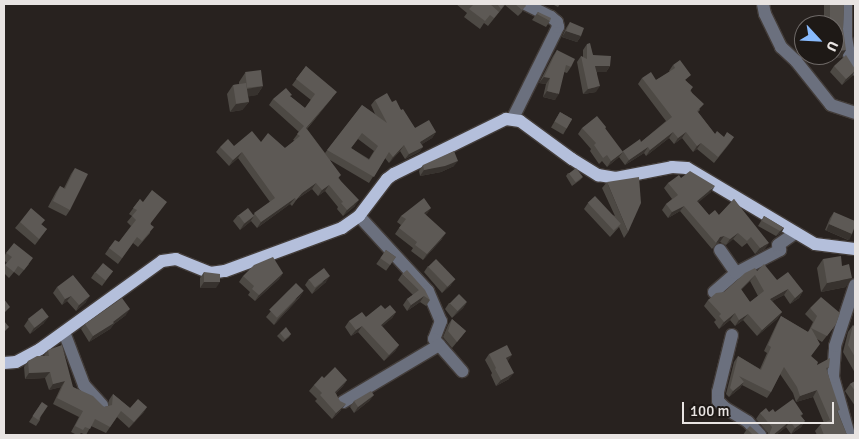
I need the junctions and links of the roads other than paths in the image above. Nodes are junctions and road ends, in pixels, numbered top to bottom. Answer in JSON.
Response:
{"nodes":[{"id":1,"x":525,"y":4,"type":"edge"},
{"id":2,"x":763,"y":4,"type":"edge"},
{"id":3,"x":846,"y":4,"type":"edge"},
{"id":4,"x":855,"y":69,"type":"edge"},
{"id":5,"x":855,"y":113,"type":"edge"},
{"id":6,"x":513,"y":118,"type":"junction"},
{"id":7,"x":359,"y":216,"type":"junction"},
{"id":8,"x":795,"y":233,"type":"junction"},
{"id":9,"x":855,"y":249,"type":"edge"},
{"id":10,"x":720,"y":250,"type":"dead end"},
{"id":11,"x":736,"y":273,"type":"junction"},
{"id":12,"x":855,"y":285,"type":"edge"},
{"id":13,"x":714,"y":292,"type":"edge"},
{"id":14,"x":64,"y":332,"type":"junction"},
{"id":15,"x":732,"y":335,"type":"dead end"},
{"id":16,"x":439,"y":345,"type":"junction"},
{"id":17,"x":4,"y":363,"type":"edge"},
{"id":18,"x":462,"y":371,"type":"dead end"},
{"id":19,"x":343,"y":402,"type":"edge"},
{"id":20,"x":102,"y":405,"type":"edge"},
{"id":21,"x":760,"y":435,"type":"edge"},
{"id":22,"x":849,"y":435,"type":"edge"}],
"edges":[{"from":1,"to":6,"type":"street"},
{"from":2,"to":5,"type":"street"},
{"from":3,"to":4,"type":"street"},
{"from":6,"to":7,"type":"main road"},
{"from":6,"to":8,"type":"main road"},
{"from":7,"to":14,"type":"main road"},
{"from":7,"to":16,"type":"street"},
{"from":8,"to":9,"type":"main road"},
{"from":8,"to":11,"type":"street"},
{"from":10,"to":11,"type":"street"},
{"from":11,"to":13,"type":"street"},
{"from":12,"to":22,"type":"street"},
{"from":14,"to":17,"type":"main road"},
{"from":14,"to":20,"type":"street"},
{"from":15,"to":21,"type":"street"},
{"from":16,"to":18,"type":"street"},
{"from":16,"to":19,"type":"street"}]}
